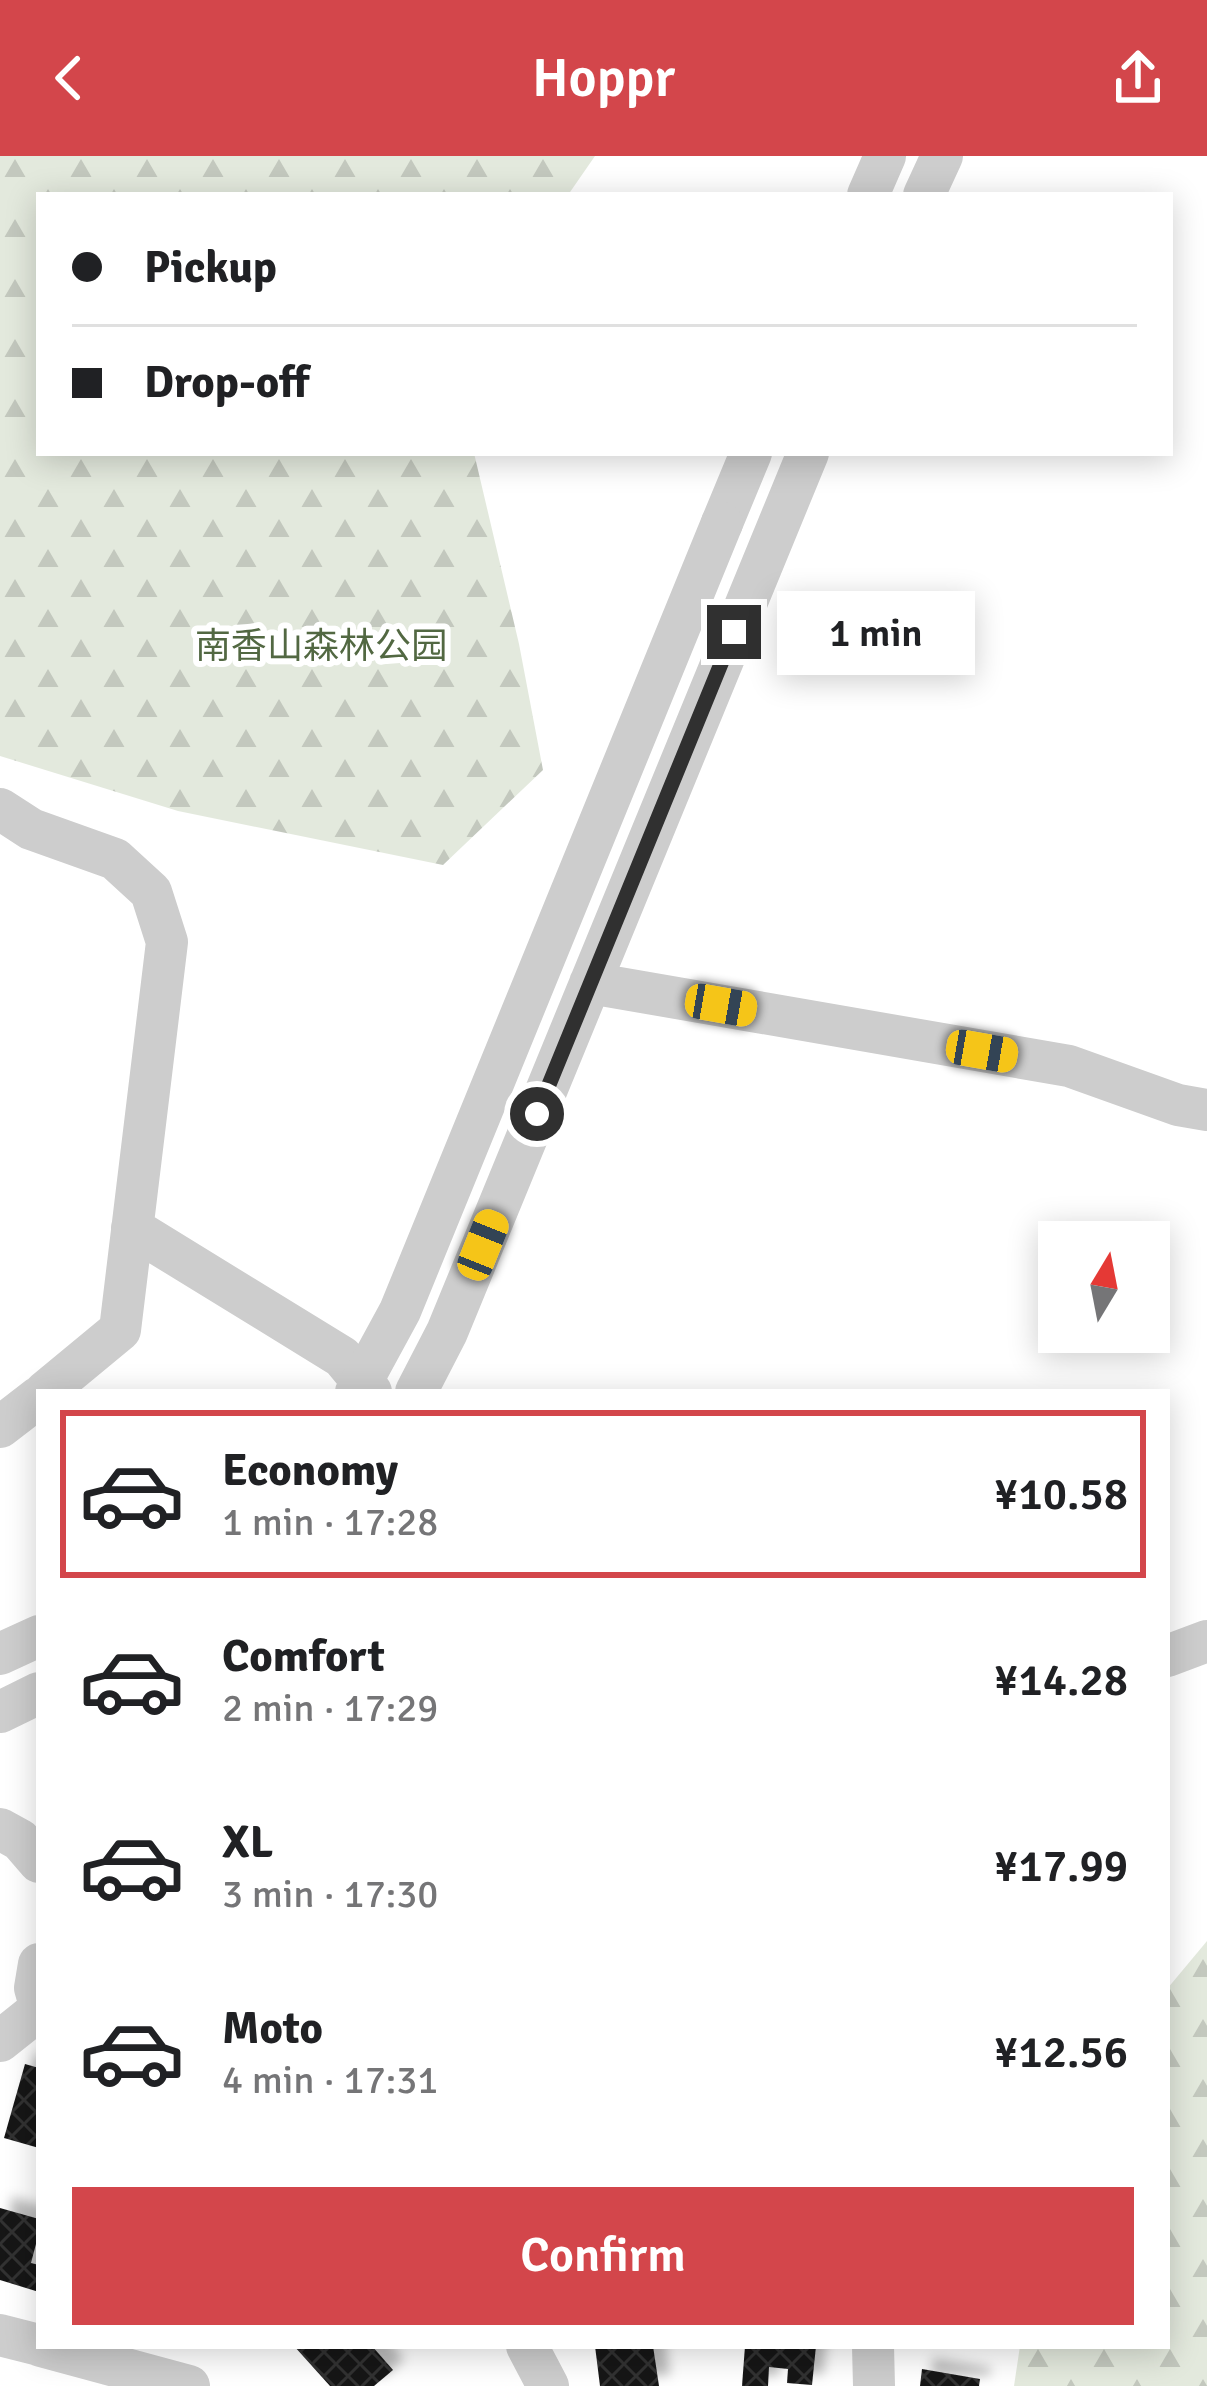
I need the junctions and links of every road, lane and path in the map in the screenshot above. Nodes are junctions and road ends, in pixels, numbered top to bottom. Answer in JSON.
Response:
{"nodes":[{"id":1,"x":885,"y":156,"type":"edge"},
{"id":2,"x":942,"y":156,"type":"edge"},
{"id":3,"x":869,"y":192,"type":"edge"},
{"id":4,"x":925,"y":192,"type":"edge"},
{"id":5,"x":750,"y":456,"type":"edge"},
{"id":6,"x":807,"y":456,"type":"edge"},
{"id":7,"x":0,"y":809,"type":"edge"},
{"id":8,"x":590,"y":983,"type":"junction"},
{"id":9,"x":1207,"y":1110,"type":"edge"},
{"id":10,"x":132,"y":1228,"type":"junction"},
{"id":11,"x":49,"y":1389,"type":"edge"},
{"id":12,"x":358,"y":1389,"type":"edge"},
{"id":13,"x":368,"y":1389,"type":"edge"},
{"id":14,"x":418,"y":1389,"type":"edge"},
{"id":15,"x":36,"y":1400,"type":"edge"},
{"id":16,"x":0,"y":1427,"type":"edge"},
{"id":17,"x":36,"y":1637,"type":"edge"},
{"id":18,"x":1207,"y":1641,"type":"edge"},
{"id":19,"x":0,"y":1654,"type":"edge"},
{"id":20,"x":1170,"y":1655,"type":"edge"},
{"id":21,"x":36,"y":1695,"type":"edge"},
{"id":22,"x":0,"y":1712,"type":"edge"},
{"id":23,"x":0,"y":1829,"type":"edge"},
{"id":24,"x":36,"y":1859,"type":"edge"},
{"id":25,"x":36,"y":2009,"type":"edge"},
{"id":26,"x":0,"y":2041,"type":"edge"},
{"id":27,"x":0,"y":2335,"type":"edge"},
{"id":28,"x":36,"y":2345,"type":"edge"},
{"id":29,"x":51,"y":2349,"type":"edge"},
{"id":30,"x":529,"y":2349,"type":"edge"},
{"id":31,"x":873,"y":2349,"type":"edge"},
{"id":32,"x":189,"y":2386,"type":"edge"},
{"id":33,"x":548,"y":2386,"type":"edge"},
{"id":34,"x":874,"y":2386,"type":"edge"}],
"edges":[{"from":1,"to":3,"type":"street"},
{"from":2,"to":4,"type":"street"},
{"from":5,"to":12,"type":"street","bridge":true},
{"from":6,"to":8,"type":"street"},
{"from":7,"to":10,"type":"street"},
{"from":8,"to":9,"type":"street"},
{"from":8,"to":14,"type":"street"},
{"from":10,"to":11,"type":"street"},
{"from":10,"to":13,"type":"street"},
{"from":15,"to":16,"type":"street"},
{"from":17,"to":19,"type":"street"},
{"from":18,"to":20,"type":"street"},
{"from":21,"to":22,"type":"street"},
{"from":23,"to":24,"type":"street"},
{"from":25,"to":26,"type":"street"},
{"from":27,"to":28,"type":"street"},
{"from":29,"to":32,"type":"street"},
{"from":30,"to":33,"type":"street"},
{"from":31,"to":34,"type":"street"}]}
